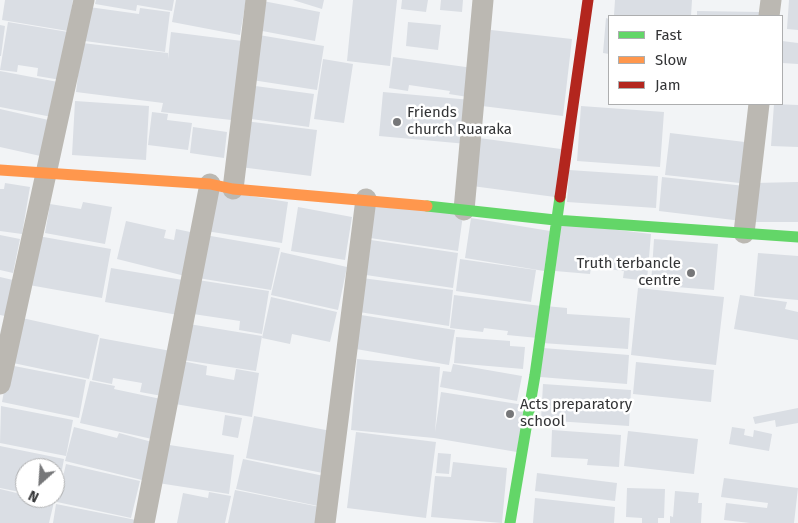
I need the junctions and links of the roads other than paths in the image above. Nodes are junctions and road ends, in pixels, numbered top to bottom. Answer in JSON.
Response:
{"nodes":[{"id":1,"x":84,"y":0,"type":"edge"},
{"id":2,"x":256,"y":0,"type":"edge"},
{"id":3,"x":483,"y":0,"type":"edge"},
{"id":4,"x":588,"y":0,"type":"edge"},
{"id":5,"x":771,"y":0,"type":"edge"},
{"id":6,"x":769,"y":15,"type":"edge"},
{"id":7,"x":759,"y":105,"type":"edge"},
{"id":8,"x":0,"y":170,"type":"edge"},
{"id":9,"x":44,"y":173,"type":"junction"},
{"id":10,"x":210,"y":184,"type":"junction"},
{"id":11,"x":232,"y":188,"type":"junction"},
{"id":12,"x":366,"y":200,"type":"junction"},
{"id":13,"x":464,"y":210,"type":"junction"},
{"id":14,"x":555,"y":220,"type":"junction"},
{"id":15,"x":744,"y":233,"type":"junction"},
{"id":16,"x":798,"y":237,"type":"edge"},
{"id":17,"x":0,"y":384,"type":"edge"},
{"id":18,"x":144,"y":523,"type":"edge"},
{"id":19,"x":324,"y":523,"type":"edge"},
{"id":20,"x":510,"y":523,"type":"edge"}],
"edges":[{"from":1,"to":9,"type":"street"},
{"from":2,"to":11,"type":"street"},
{"from":3,"to":13,"type":"street"},
{"from":4,"to":14,"type":"street"},
{"from":5,"to":6,"type":"street"},
{"from":7,"to":15,"type":"street"},
{"from":8,"to":9,"type":"street"},
{"from":9,"to":10,"type":"street"},
{"from":9,"to":17,"type":"street"},
{"from":10,"to":11,"type":"street"},
{"from":10,"to":18,"type":"street"},
{"from":11,"to":12,"type":"street"},
{"from":12,"to":13,"type":"street"},
{"from":12,"to":19,"type":"street"},
{"from":13,"to":14,"type":"street"},
{"from":14,"to":15,"type":"street"},
{"from":14,"to":20,"type":"street"},
{"from":15,"to":16,"type":"street"}]}
